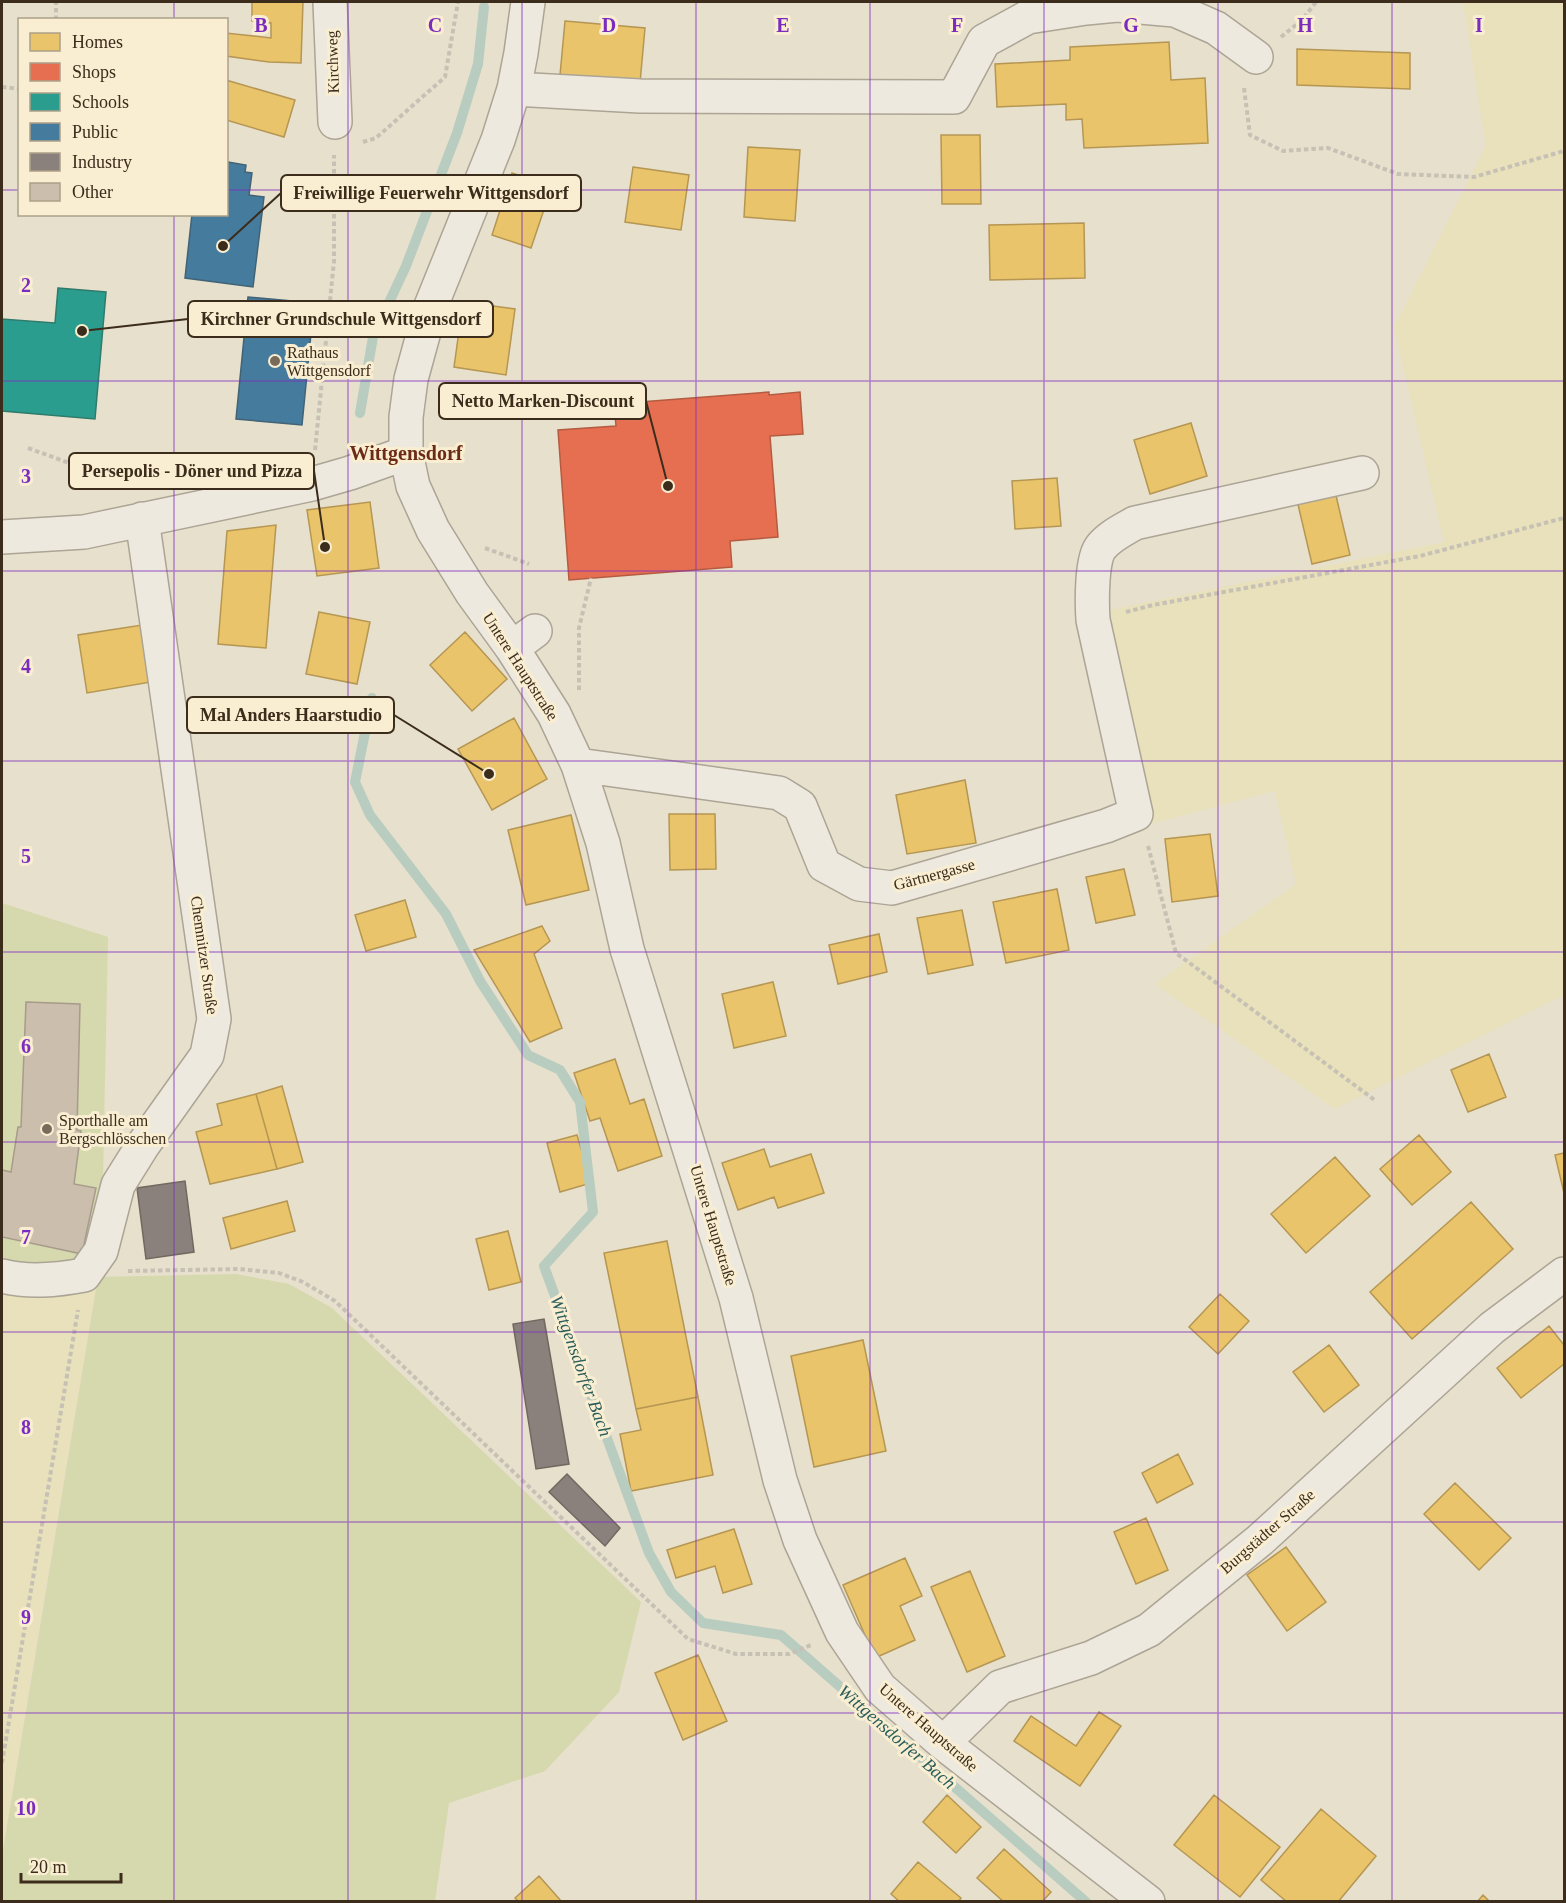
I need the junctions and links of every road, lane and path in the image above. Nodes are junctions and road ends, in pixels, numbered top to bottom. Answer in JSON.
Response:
{"nodes":[{"id":1,"x":56,"y":2,"type":"edge"},
{"id":2,"x":330,"y":2,"type":"edge"},
{"id":3,"x":458,"y":2,"type":"edge"},
{"id":4,"x":528,"y":2,"type":"edge"},
{"id":5,"x":1316,"y":2,"type":"edge"},
{"id":6,"x":56,"y":18,"type":"edge"},
{"id":7,"x":1256,"y":57,"type":"junction"},
{"id":8,"x":2,"y":87,"type":"edge"},
{"id":9,"x":18,"y":89,"type":"edge"},
{"id":10,"x":514,"y":89,"type":"junction"},
{"id":11,"x":345,"y":133,"type":"junction"},
{"id":12,"x":1564,"y":151,"type":"edge"},
{"id":13,"x":28,"y":448,"type":"dead end"},
{"id":14,"x":406,"y":453,"type":"junction"},
{"id":15,"x":1362,"y":473,"type":"dead end"},
{"id":16,"x":155,"y":484,"type":"dead end"},
{"id":17,"x":312,"y":484,"type":"junction"},
{"id":18,"x":1564,"y":518,"type":"edge"},
{"id":19,"x":142,"y":519,"type":"junction"},
{"id":20,"x":2,"y":537,"type":"edge"},
{"id":21,"x":591,"y":578,"type":"dead end"},
{"id":22,"x":1093,"y":620,"type":"junction"},
{"id":23,"x":554,"y":714,"type":"junction"},
{"id":24,"x":578,"y":765,"type":"junction"},
{"id":25,"x":1136,"y":814,"type":"junction"},
{"id":26,"x":1376,"y":1101,"type":"dead end"},
{"id":27,"x":1564,"y":1274,"type":"edge"},
{"id":28,"x":84,"y":1275,"type":"junction"},
{"id":29,"x":2,"y":1276,"type":"edge"},
{"id":30,"x":842,"y":1632,"type":"junction"},
{"id":31,"x":943,"y":1743,"type":"junction"},
{"id":32,"x":2,"y":1763,"type":"edge"},
{"id":33,"x":1148,"y":1902,"type":"edge"}],
"edges":[{"from":1,"to":6,"type":"path"},
{"from":2,"to":11,"type":"street","name":"Kirchweg"},
{"from":3,"to":11,"type":"path"},
{"from":4,"to":10,"type":"street","name":"Untere Hauptstraße"},
{"from":5,"to":7,"type":"path"},
{"from":7,"to":10,"type":"street"},
{"from":7,"to":12,"type":"path"},
{"from":8,"to":9,"type":"path"},
{"from":10,"to":14,"type":"street","name":"Untere Hauptstraße"},
{"from":11,"to":17,"type":"path"},
{"from":13,"to":16,"type":"path"},
{"from":14,"to":17,"type":"street"},
{"from":14,"to":23,"type":"street","name":"Untere Hauptstraße"},
{"from":15,"to":22,"type":"street"},
{"from":17,"to":19,"type":"street"},
{"from":18,"to":22,"type":"path"},
{"from":19,"to":20,"type":"street"},
{"from":19,"to":28,"type":"street","name":"Chemnitzer Straße"},
{"from":21,"to":23,"type":"path"},
{"from":22,"to":25,"type":"street"},
{"from":23,"to":24,"type":"street","name":"Untere Hauptstraße"},
{"from":24,"to":25,"type":"street","name":"Gärtnergasse"},
{"from":24,"to":30,"type":"street","name":"Untere Hauptstraße"},
{"from":25,"to":26,"type":"path"},
{"from":27,"to":31,"type":"street","name":"Burgstädter Straße"},
{"from":28,"to":29,"type":"street"},
{"from":28,"to":30,"type":"path"},
{"from":28,"to":32,"type":"path"},
{"from":30,"to":31,"type":"street","name":"Untere Hauptstraße"},
{"from":31,"to":33,"type":"street","name":"Untere Hauptstraße"}]}
